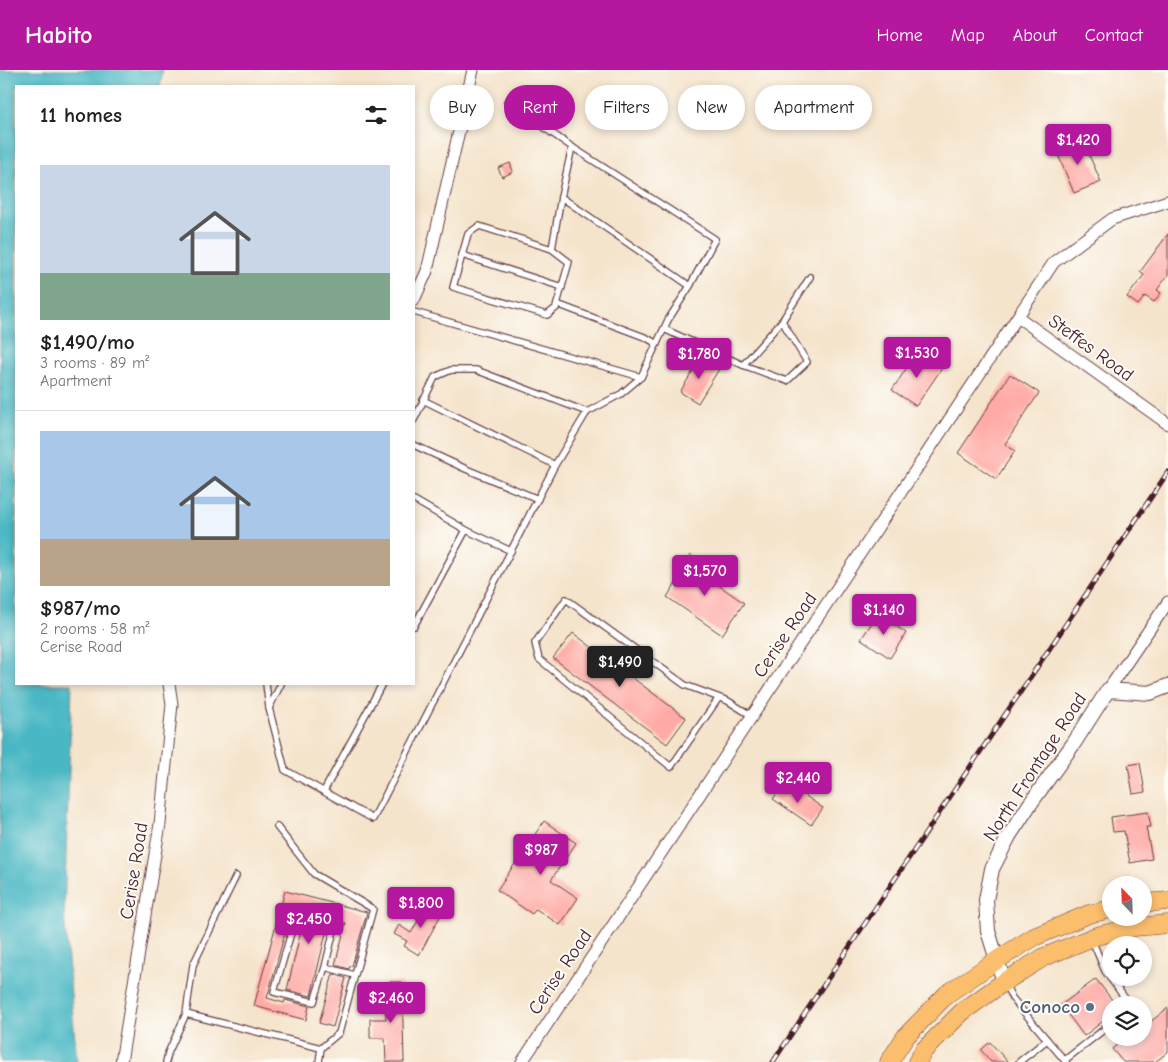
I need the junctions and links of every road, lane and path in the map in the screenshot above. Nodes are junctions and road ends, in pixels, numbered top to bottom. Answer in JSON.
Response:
{"nodes":[{"id":1,"x":473,"y":70,"type":"edge"},
{"id":2,"x":548,"y":130,"type":"edge"},
{"id":3,"x":572,"y":146,"type":"junction"},
{"id":4,"x":560,"y":197,"type":"junction"},
{"id":5,"x":1168,"y":201,"type":"edge"},
{"id":6,"x":552,"y":249,"type":"junction"},
{"id":7,"x":462,"y":255,"type":"junction"},
{"id":8,"x":810,"y":276,"type":"dead end"},
{"id":9,"x":690,"y":286,"type":"junction"},
{"id":10,"x":562,"y":287,"type":"junction"},
{"id":11,"x":415,"y":298,"type":"edge"},
{"id":12,"x":558,"y":304,"type":"junction"},
{"id":13,"x":415,"y":312,"type":"edge"},
{"id":14,"x":1018,"y":317,"type":"junction"},
{"id":15,"x":782,"y":321,"type":"junction"},
{"id":16,"x":664,"y":329,"type":"junction"},
{"id":17,"x":657,"y":344,"type":"junction"},
{"id":18,"x":743,"y":365,"type":"junction"},
{"id":19,"x":641,"y":377,"type":"junction"},
{"id":20,"x":423,"y":400,"type":"junction"},
{"id":21,"x":587,"y":412,"type":"junction"},
{"id":22,"x":415,"y":418,"type":"edge"},
{"id":23,"x":1168,"y":424,"type":"edge"},
{"id":24,"x":415,"y":445,"type":"edge"},
{"id":25,"x":555,"y":465,"type":"junction"},
{"id":26,"x":538,"y":499,"type":"junction"},
{"id":27,"x":415,"y":501,"type":"edge"},
{"id":28,"x":466,"y":530,"type":"junction"},
{"id":29,"x":511,"y":551,"type":"junction"},
{"id":30,"x":1168,"y":602,"type":"edge"},
{"id":31,"x":415,"y":624,"type":"edge"},
{"id":32,"x":170,"y":685,"type":"edge"},
{"id":33,"x":266,"y":685,"type":"edge"},
{"id":34,"x":280,"y":685,"type":"edge"},
{"id":35,"x":381,"y":685,"type":"edge"},
{"id":36,"x":1168,"y":686,"type":"edge"},
{"id":37,"x":1108,"y":690,"type":"junction"},
{"id":38,"x":718,"y":698,"type":"junction"},
{"id":39,"x":269,"y":708,"type":"junction"},
{"id":40,"x":752,"y":716,"type":"junction"},
{"id":41,"x":324,"y":791,"type":"junction"},
{"id":42,"x":277,"y":827,"type":"dead end"},
{"id":43,"x":236,"y":876,"type":"dead end"},
{"id":44,"x":1168,"y":901,"type":"edge"},
{"id":45,"x":1152,"y":902,"type":"edge"},
{"id":46,"x":1102,"y":911,"type":"edge"},
{"id":47,"x":1168,"y":924,"type":"edge"},
{"id":48,"x":1091,"y":938,"type":"junction"},
{"id":49,"x":997,"y":960,"type":"junction"},
{"id":50,"x":325,"y":967,"type":"junction"},
{"id":51,"x":354,"y":975,"type":"junction"},
{"id":52,"x":1004,"y":982,"type":"junction"},
{"id":53,"x":1123,"y":996,"type":"edge"},
{"id":54,"x":186,"y":1014,"type":"junction"},
{"id":55,"x":1102,"y":1031,"type":"edge"},
{"id":56,"x":1047,"y":1040,"type":"junction"},
{"id":57,"x":322,"y":1048,"type":"junction"},
{"id":58,"x":1066,"y":1061,"type":"edge"},
{"id":59,"x":121,"y":1062,"type":"edge"},
{"id":60,"x":166,"y":1062,"type":"edge"},
{"id":61,"x":319,"y":1062,"type":"edge"},
{"id":62,"x":522,"y":1062,"type":"edge"},
{"id":63,"x":889,"y":1062,"type":"edge"},
{"id":64,"x":917,"y":1062,"type":"edge"},
{"id":65,"x":1019,"y":1062,"type":"edge"}],
"edges":[{"from":1,"to":11,"type":"street"},
{"from":2,"to":3,"type":"lane"},
{"from":3,"to":4,"type":"lane"},
{"from":3,"to":9,"type":"lane"},
{"from":4,"to":6,"type":"lane"},
{"from":4,"to":9,"type":"lane"},
{"from":5,"to":14,"type":"street","name":"Cerise Road"},
{"from":6,"to":7,"type":"lane"},
{"from":6,"to":10,"type":"lane"},
{"from":7,"to":10,"type":"lane"},
{"from":7,"to":12,"type":"lane"},
{"from":8,"to":15,"type":"lane"},
{"from":9,"to":16,"type":"lane"},
{"from":10,"to":12,"type":"lane"},
{"from":12,"to":17,"type":"lane"},
{"from":13,"to":19,"type":"lane"},
{"from":14,"to":23,"type":"street","name":"Steffes Road"},
{"from":14,"to":40,"type":"street","name":"Cerise Road"},
{"from":15,"to":18,"type":"lane"},
{"from":15,"to":18,"type":"lane"},
{"from":16,"to":17,"type":"lane"},
{"from":16,"to":18,"type":"lane"},
{"from":17,"to":19,"type":"lane"},
{"from":19,"to":21,"type":"lane"},
{"from":20,"to":21,"type":"lane"},
{"from":20,"to":22,"type":"lane"},
{"from":20,"to":25,"type":"lane"},
{"from":21,"to":25,"type":"lane"},
{"from":24,"to":26,"type":"lane"},
{"from":25,"to":26,"type":"lane"},
{"from":26,"to":29,"type":"lane"},
{"from":27,"to":28,"type":"lane"},
{"from":28,"to":29,"type":"lane"},
{"from":28,"to":31,"type":"lane"},
{"from":29,"to":41,"type":"lane"},
{"from":30,"to":37,"type":"street"},
{"from":32,"to":59,"type":"street","name":"Cerise Road"},
{"from":33,"to":39,"type":"lane"},
{"from":34,"to":39,"type":"lane"},
{"from":35,"to":41,"type":"lane"},
{"from":36,"to":37,"type":"street","name":"North Frontage Road"},
{"from":37,"to":49,"type":"street","name":"North Frontage Road"},
{"from":38,"to":38,"type":"lane"},
{"from":38,"to":40,"type":"lane"},
{"from":39,"to":41,"type":"lane"},
{"from":40,"to":62,"type":"street","name":"Cerise Road"},
{"from":42,"to":51,"type":"lane"},
{"from":43,"to":54,"type":"lane"},
{"from":44,"to":45,"type":"highway"},
{"from":46,"to":49,"type":"highway"},
{"from":47,"to":48,"type":"highway"},
{"from":48,"to":52,"type":"highway"},
{"from":48,"to":53,"type":"lane"},
{"from":49,"to":52,"type":"street","name":"North Frontage Road"},
{"from":49,"to":63,"type":"highway"},
{"from":50,"to":50,"type":"lane"},
{"from":50,"to":51,"type":"lane"},
{"from":51,"to":57,"type":"lane"},
{"from":52,"to":56,"type":"lane"},
{"from":52,"to":64,"type":"highway"},
{"from":54,"to":57,"type":"lane"},
{"from":54,"to":60,"type":"lane"},
{"from":55,"to":58,"type":"lane"},
{"from":56,"to":58,"type":"lane"},
{"from":56,"to":65,"type":"lane"},
{"from":57,"to":61,"type":"lane"}]}
